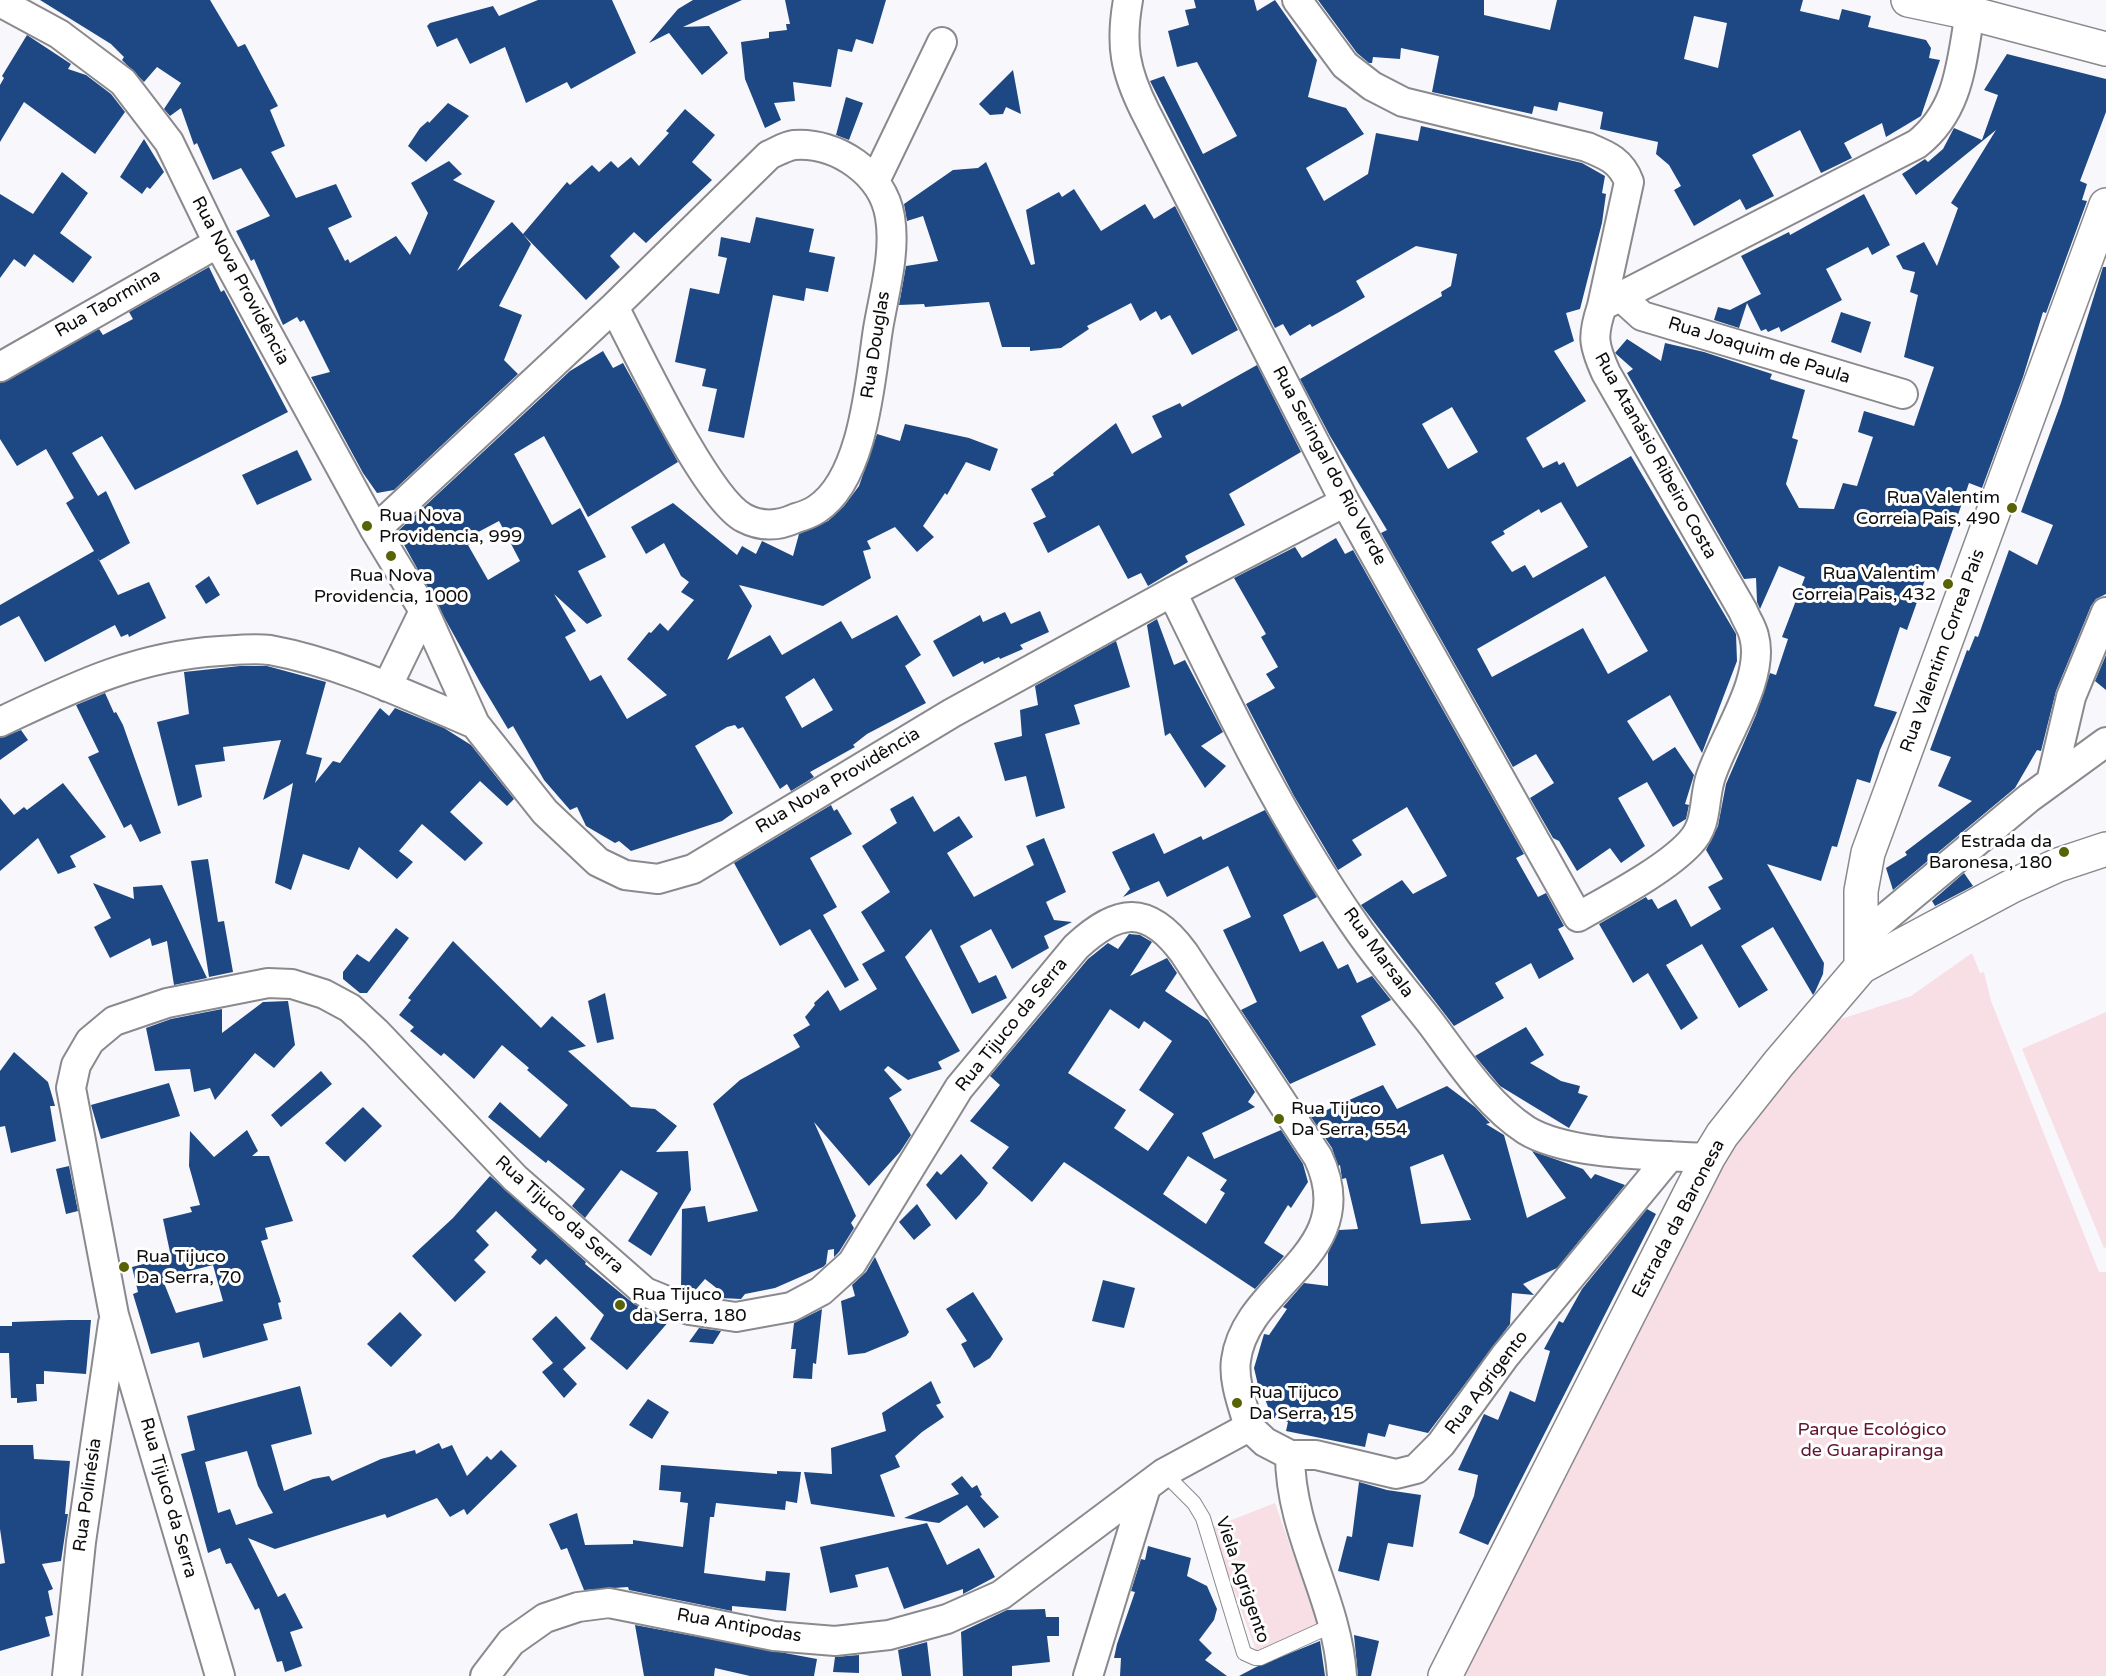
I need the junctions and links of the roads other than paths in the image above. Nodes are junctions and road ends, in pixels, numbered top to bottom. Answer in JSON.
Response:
{"nodes":[{"id":1,"x":1128,"y":0,"type":"edge"},
{"id":2,"x":1297,"y":0,"type":"edge"},
{"id":3,"x":1908,"y":0,"type":"edge"},
{"id":4,"x":0,"y":2,"type":"edge"},
{"id":5,"x":1970,"y":13,"type":"junction"},
{"id":6,"x":942,"y":42,"type":"dead end"},
{"id":7,"x":2106,"y":49,"type":"edge"},
{"id":8,"x":875,"y":181,"type":"junction"},
{"id":9,"x":2106,"y":205,"type":"edge"},
{"id":10,"x":218,"y":243,"type":"junction"},
{"id":11,"x":1611,"y":302,"type":"junction"},
{"id":12,"x":614,"y":307,"type":"junction"},
{"id":13,"x":0,"y":367,"type":"edge"},
{"id":14,"x":1903,"y":394,"type":"dead end"},
{"id":15,"x":1345,"y":502,"type":"junction"},
{"id":16,"x":375,"y":530,"type":"junction"},
{"id":17,"x":1172,"y":592,"type":"junction"},
{"id":18,"x":424,"y":611,"type":"junction"},
{"id":19,"x":2106,"y":612,"type":"edge"},
{"id":20,"x":387,"y":687,"type":"junction"},
{"id":21,"x":0,"y":722,"type":"edge"},
{"id":22,"x":476,"y":724,"type":"junction"},
{"id":23,"x":2106,"y":742,"type":"edge"},
{"id":24,"x":2050,"y":782,"type":"junction"},
{"id":25,"x":2106,"y":849,"type":"edge"},
{"id":26,"x":1578,"y":917,"type":"joint"},
{"id":27,"x":1861,"y":952,"type":"junction"},
{"id":28,"x":1671,"y":1156,"type":"junction"},
{"id":29,"x":1708,"y":1158,"type":"junction"},
{"id":30,"x":114,"y":1315,"type":"junction"},
{"id":31,"x":1249,"y":1427,"type":"junction"},
{"id":32,"x":1290,"y":1455,"type":"junction"},
{"id":33,"x":1155,"y":1480,"type":"junction"},
{"id":34,"x":1335,"y":1624,"type":"junction"},
{"id":35,"x":67,"y":1676,"type":"edge"},
{"id":36,"x":220,"y":1676,"type":"edge"},
{"id":37,"x":485,"y":1676,"type":"edge"},
{"id":38,"x":1088,"y":1676,"type":"edge"},
{"id":39,"x":1342,"y":1676,"type":"edge"},
{"id":40,"x":1445,"y":1676,"type":"edge"}],
"edges":[{"from":1,"to":15,"type":"street","name":"Rua Seringal do Rio Verde"},
{"from":2,"to":11,"type":"street","name":"Rua Atanásio Ribeiro Costa"},
{"from":3,"to":5,"type":"main road"},
{"from":4,"to":10,"type":"street","name":"Rua Nova Providência"},
{"from":5,"to":7,"type":"main road"},
{"from":5,"to":11,"type":"street"},
{"from":6,"to":8,"type":"street"},
{"from":8,"to":12,"type":"street","name":"Rua Douglas"},
{"from":8,"to":12,"type":"street","name":"Rua Douglas"},
{"from":9,"to":27,"type":"main road","name":"Rua Valentim Correa Pais"},
{"from":10,"to":13,"type":"street","name":"Rua Taormina"},
{"from":10,"to":16,"type":"street","name":"Rua Nova Providência"},
{"from":11,"to":14,"type":"street","name":"Rua Joaquim de Paula"},
{"from":11,"to":26,"type":"street","name":"Rua Atanásio Ribeiro Costa"},
{"from":12,"to":16,"type":"street","name":"Rua Douglas"},
{"from":15,"to":17,"type":"street","name":"Rua Nova Providência"},
{"from":15,"to":26,"type":"street","name":"Rua Seringal do Rio Verde"},
{"from":16,"to":18,"type":"street","name":"Rua Nova Providência"},
{"from":17,"to":22,"type":"street","name":"Rua Nova Providência"},
{"from":17,"to":28,"type":"street","name":"Rua Marsala"},
{"from":18,"to":20,"type":"street"},
{"from":18,"to":22,"type":"street","name":"Rua Nova Providência"},
{"from":19,"to":24,"type":"street"},
{"from":20,"to":21,"type":"street"},
{"from":20,"to":22,"type":"street"},
{"from":23,"to":24,"type":"street"},
{"from":24,"to":27,"type":"street"},
{"from":25,"to":27,"type":"main road","name":"Estrada da Baronesa"},
{"from":27,"to":29,"type":"main road","name":"Estrada da Baronesa"},
{"from":28,"to":29,"type":"street","name":"Rua Marsala"},
{"from":28,"to":32,"type":"street","name":"Rua Agrigento"},
{"from":29,"to":40,"type":"main road","name":"Estrada da Baronesa"},
{"from":30,"to":31,"type":"street","name":"Rua Tijuco da Serra"},
{"from":30,"to":35,"type":"street","name":"Rua Polinésia"},
{"from":30,"to":36,"type":"street","name":"Rua Tijuco da Serra"},
{"from":31,"to":32,"type":"street","name":"Rua Agrigento"},
{"from":31,"to":33,"type":"street","name":"Rua Antipodas"},
{"from":32,"to":34,"type":"street"},
{"from":33,"to":34,"type":"lane","name":"Viela Agrigento"},
{"from":33,"to":37,"type":"street","name":"Rua Antipodas"},
{"from":33,"to":38,"type":"street"},
{"from":34,"to":39,"type":"street"}]}
